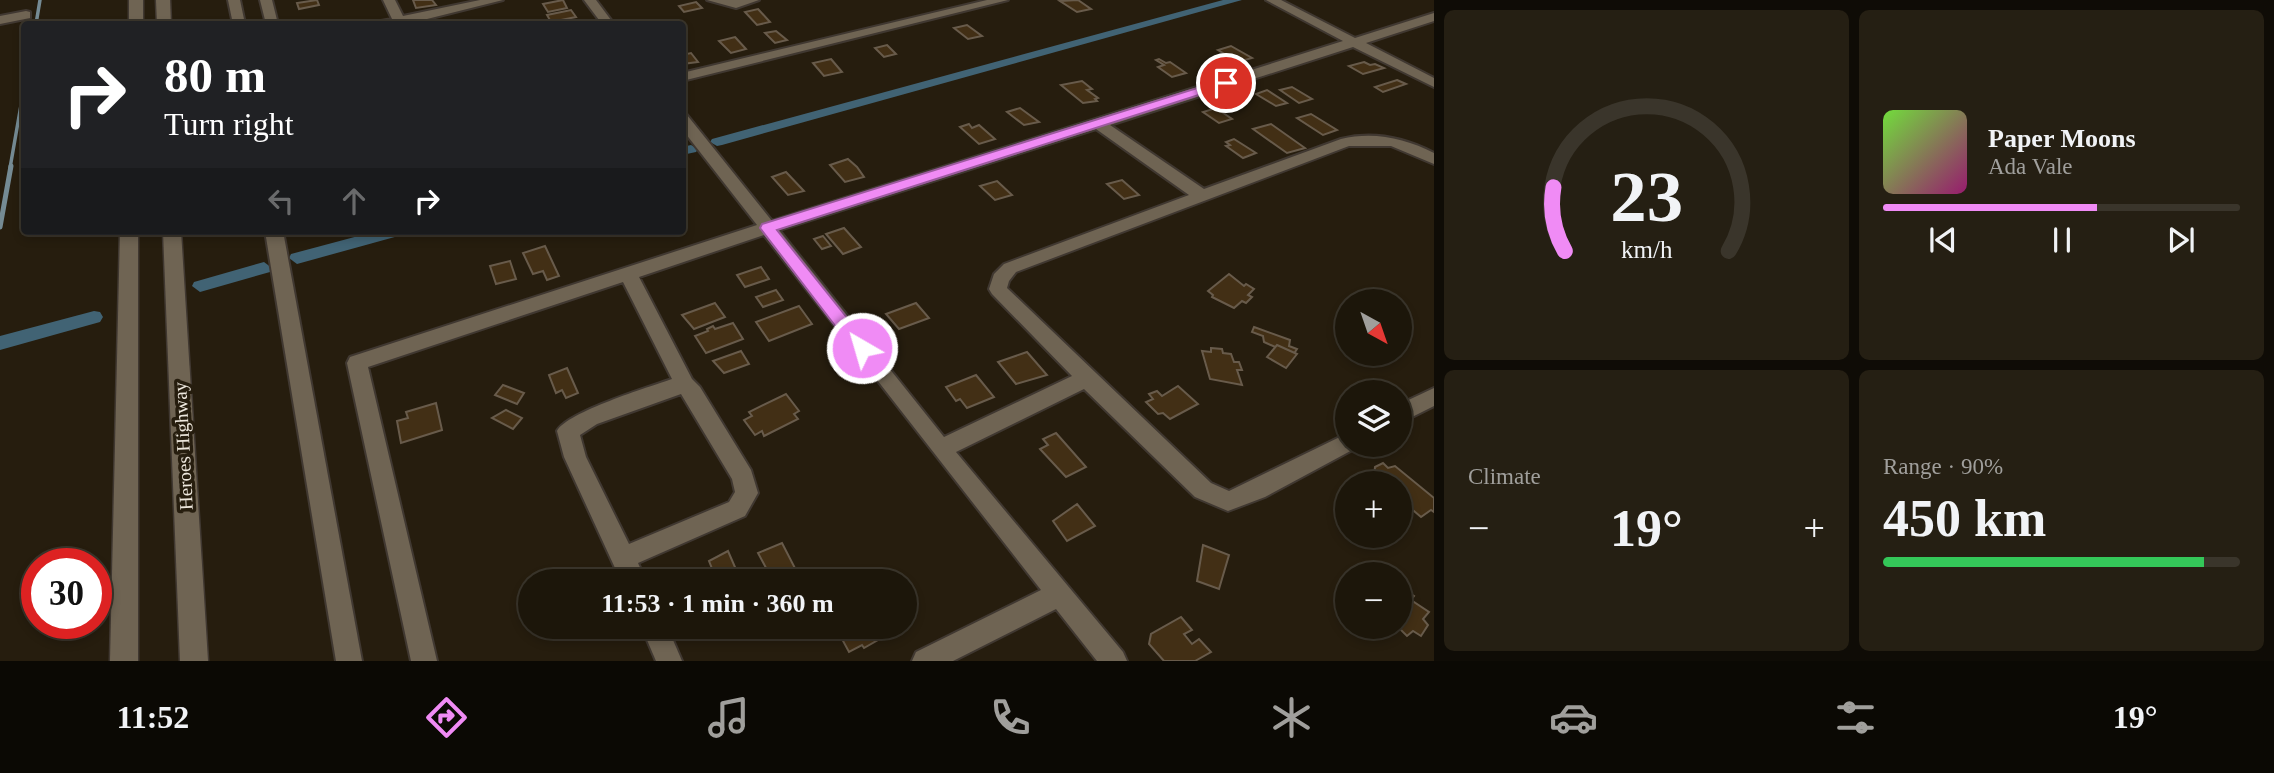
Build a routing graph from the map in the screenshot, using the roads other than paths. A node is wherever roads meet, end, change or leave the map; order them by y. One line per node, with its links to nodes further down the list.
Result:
1 (136, 0): 15 (main road)
2 (163, 0): 16 (main road)
3 (234, 0): 17 (street)
4 (267, 0): 18 (street)
5 (389, 0): 19 (street)
6 (497, 0): 20 (street)
7 (590, 0): 21 (street)
8 (713, 0): 9 (street)
9 (753, 0)
10 (1002, 0): 23 (street)
11 (1272, 0): 22 (street)
12 (26, 15): 14 (street)
13 (1432, 18): 22 (street)
14 (0, 20)
15 (136, 21)
16 (164, 21)
17 (238, 21)
18 (271, 21)
19 (399, 21)
20 (408, 21)
21 (606, 21)
22 (1353, 41): 24 (street); 26 (street)
23 (686, 76)
24 (1434, 83)
25 (686, 123): 29 (street)
26 (1099, 124): 28 (street); 29 (street)
27 (1434, 159): 28 (street)
28 (1202, 196): 34 (street)
29 (767, 228): 33 (street); 38 (street)
30 (129, 235): 44 (main road)
31 (172, 235): 45 (main road, Heroes Highway)
32 (275, 235): 46 (street)
33 (628, 274): 35 (street); 47 (street)
34 (1087, 378): 38 (street); 39 (street)
35 (685, 385): 40 (street); 40 (street)
36 (1434, 396): 37 (street)
37 (1412, 408)
38 (941, 449): 42 (street)
39 (1335, 449)
40 (623, 558): 41 (street)
41 (628, 569)
42 (1061, 593): 49 (street); 50 (street)
43 (660, 639): 48 (street)
44 (124, 661)
45 (194, 661)
46 (348, 661)
47 (425, 661)
48 (669, 661)
49 (925, 661)
50 (1115, 661)

